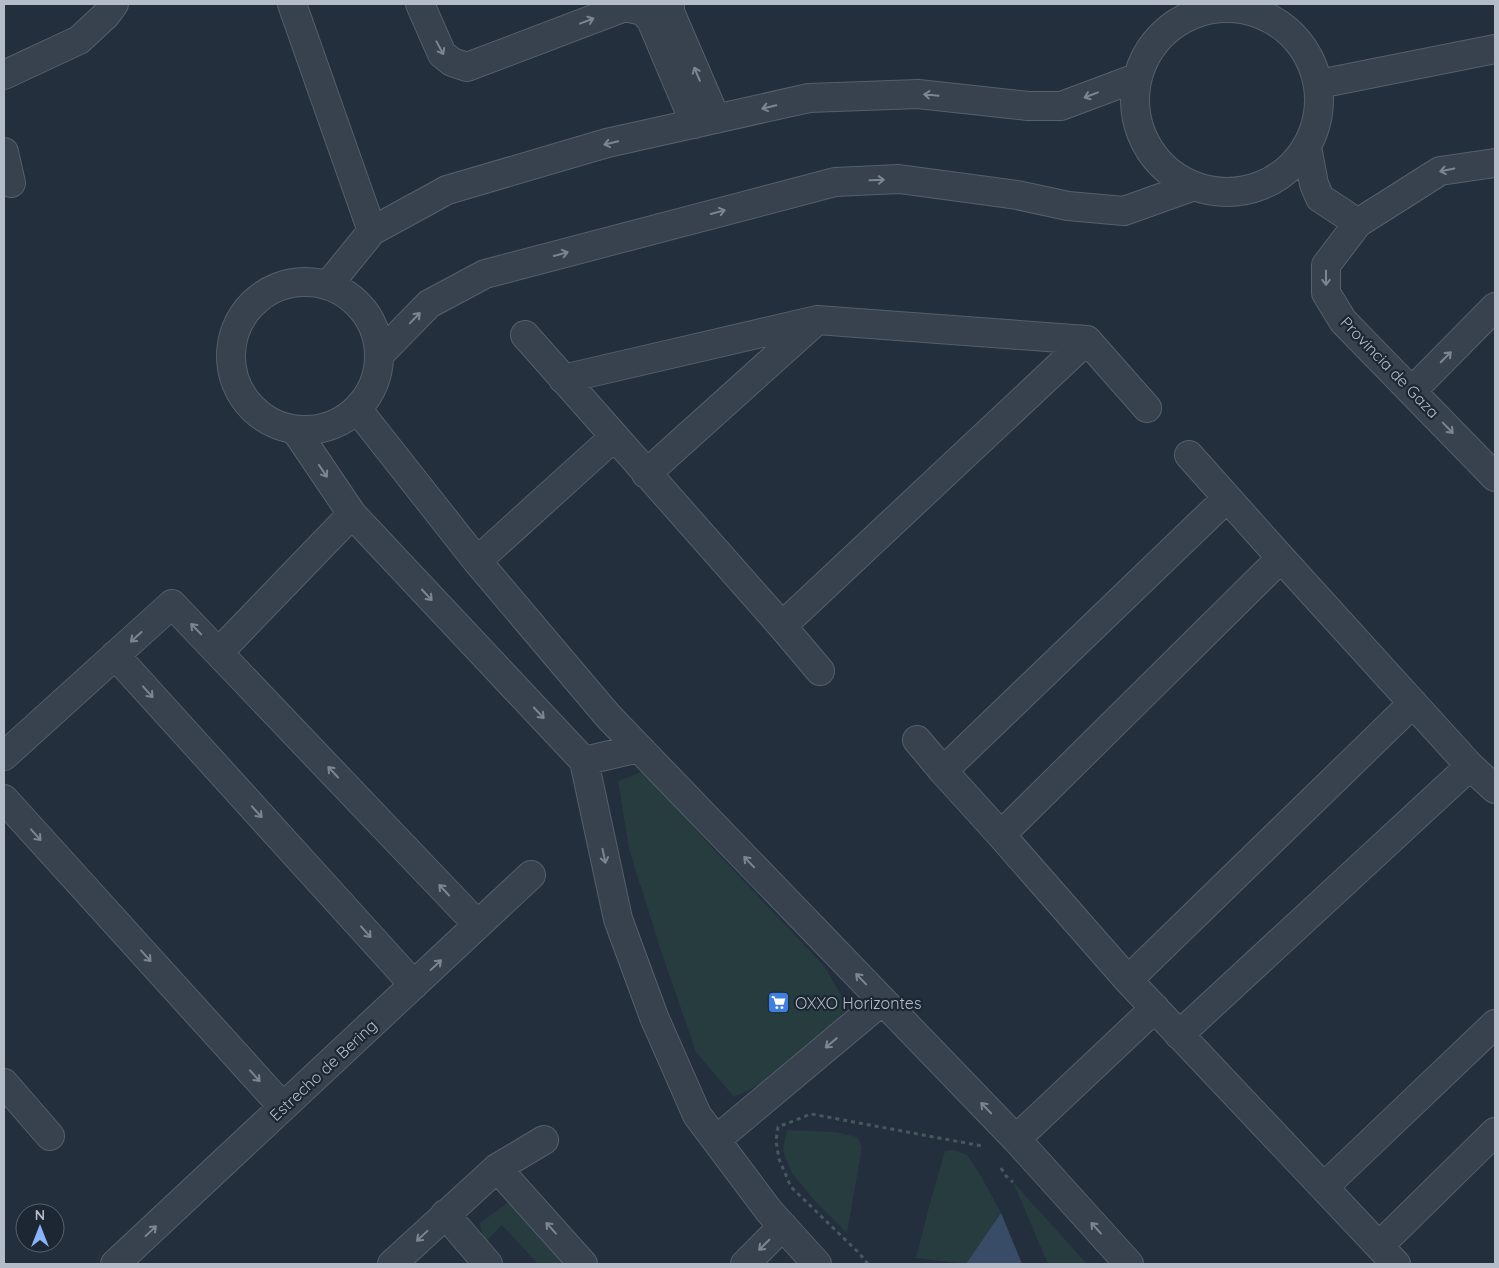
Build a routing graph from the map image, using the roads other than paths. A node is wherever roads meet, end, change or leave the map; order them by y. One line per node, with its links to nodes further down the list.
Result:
1 (114, 4): 9 (street)
2 (292, 4): 19 (street)
3 (420, 4): 5 (street, one-way to 5)
4 (1226, 5): 6 (street); 11 (street)
5 (611, 7): 7 (street)
6 (1192, 8): 10 (street)
7 (664, 12): 12 (street)
8 (1495, 49): 11 (street)
9 (4, 75)
10 (1136, 78): 12 (street, one-way to 12); 17 (street)
11 (1318, 84): 13 (street)
12 (706, 121): 19 (street, one-way to 19)
13 (1307, 147): 17 (street); 18 (street)
14 (4, 152): 16 (street)
15 (1495, 163): 18 (street, Provincia de Gaza, one-way to 18)
16 (11, 182)
17 (1194, 186): 25 (street, one-way to 17)
18 (1358, 223): 27 (street, Provincia de Gaza, one-way to 27)
19 (372, 231): 20 (street)
20 (329, 284): 25 (street); 30 (street)
21 (1495, 308): 27 (street, one-way to 21)
22 (817, 320): 24 (street); 26 (street); 33 (street)
23 (524, 335): 26 (street)
24 (1087, 340): 28 (street); 39 (street)
25 (381, 353): 29 (street)
26 (563, 379): 31 (street)
27 (1412, 392): 34 (street, Provincia de Gaza, one-way to 34)
28 (1147, 408)
29 (358, 410): 30 (street); 38 (street)
30 (296, 431): 36 (street, one-way to 36)
31 (614, 437): 33 (street); 38 (street)
32 (1190, 455): 35 (street)
33 (646, 474): 39 (street)
34 (1495, 476)
35 (1227, 498): 37 (street); 49 (street)
36 (352, 514): 40 (street); 47 (street, one-way to 47)
37 (1281, 558): 43 (street); 52 (street)
38 (477, 561): 45 (street)
39 (782, 626): 42 (street)
40 (219, 652): 41 (street, one-way to 41); 54 (street, one-way to 40)
41 (115, 656): 46 (street); 56 (street, one-way to 56)
42 (820, 671)
43 (1413, 703): 48 (street); 55 (street)
44 (917, 740): 49 (street)
45 (639, 748): 47 (street); 57 (street, one-way to 45)
46 (4, 756)
47 (584, 761): 67 (street, one-way to 67)
48 (1470, 766): 50 (street); 60 (street)
49 (943, 772): 52 (street)
50 (1495, 789)
51 (4, 799): 62 (street, one-way to 62)
52 (1001, 835): 55 (street)
53 (532, 875): 54 (street, Estrecho de Bering)
54 (478, 925): 56 (street, Estrecho de Bering, one-way to 54)
55 (1128, 980): 58 (street)
56 (414, 985): 62 (street, Estrecho de Bering)
57 (882, 1001): 65 (street, one-way to 57); 67 (street, one-way to 67)
58 (1155, 1008): 60 (street); 65 (street)
59 (1495, 1024): 69 (street)
60 (1179, 1036): 69 (street)
61 (9, 1101): 64 (street)
62 (283, 1107): 74 (street, Estrecho de Bering, one-way to 62)
63 (1495, 1132): 72 (street)
64 (50, 1136)
65 (1016, 1139): 79 (street, one-way to 65)
66 (544, 1140): 68 (street)
67 (716, 1140): 71 (street)
68 (497, 1168): 70 (street); 77 (street, one-way to 68)
69 (1324, 1187): 72 (street)
70 (445, 1214): 75 (street, one-way to 75); 76 (street)
71 (783, 1226): 73 (street); 78 (street, one-way to 78)
72 (1388, 1255)
73 (806, 1260)
74 (115, 1264)
75 (392, 1264)
76 (488, 1264)
77 (583, 1264)
78 (745, 1264)
79 (1129, 1264)

